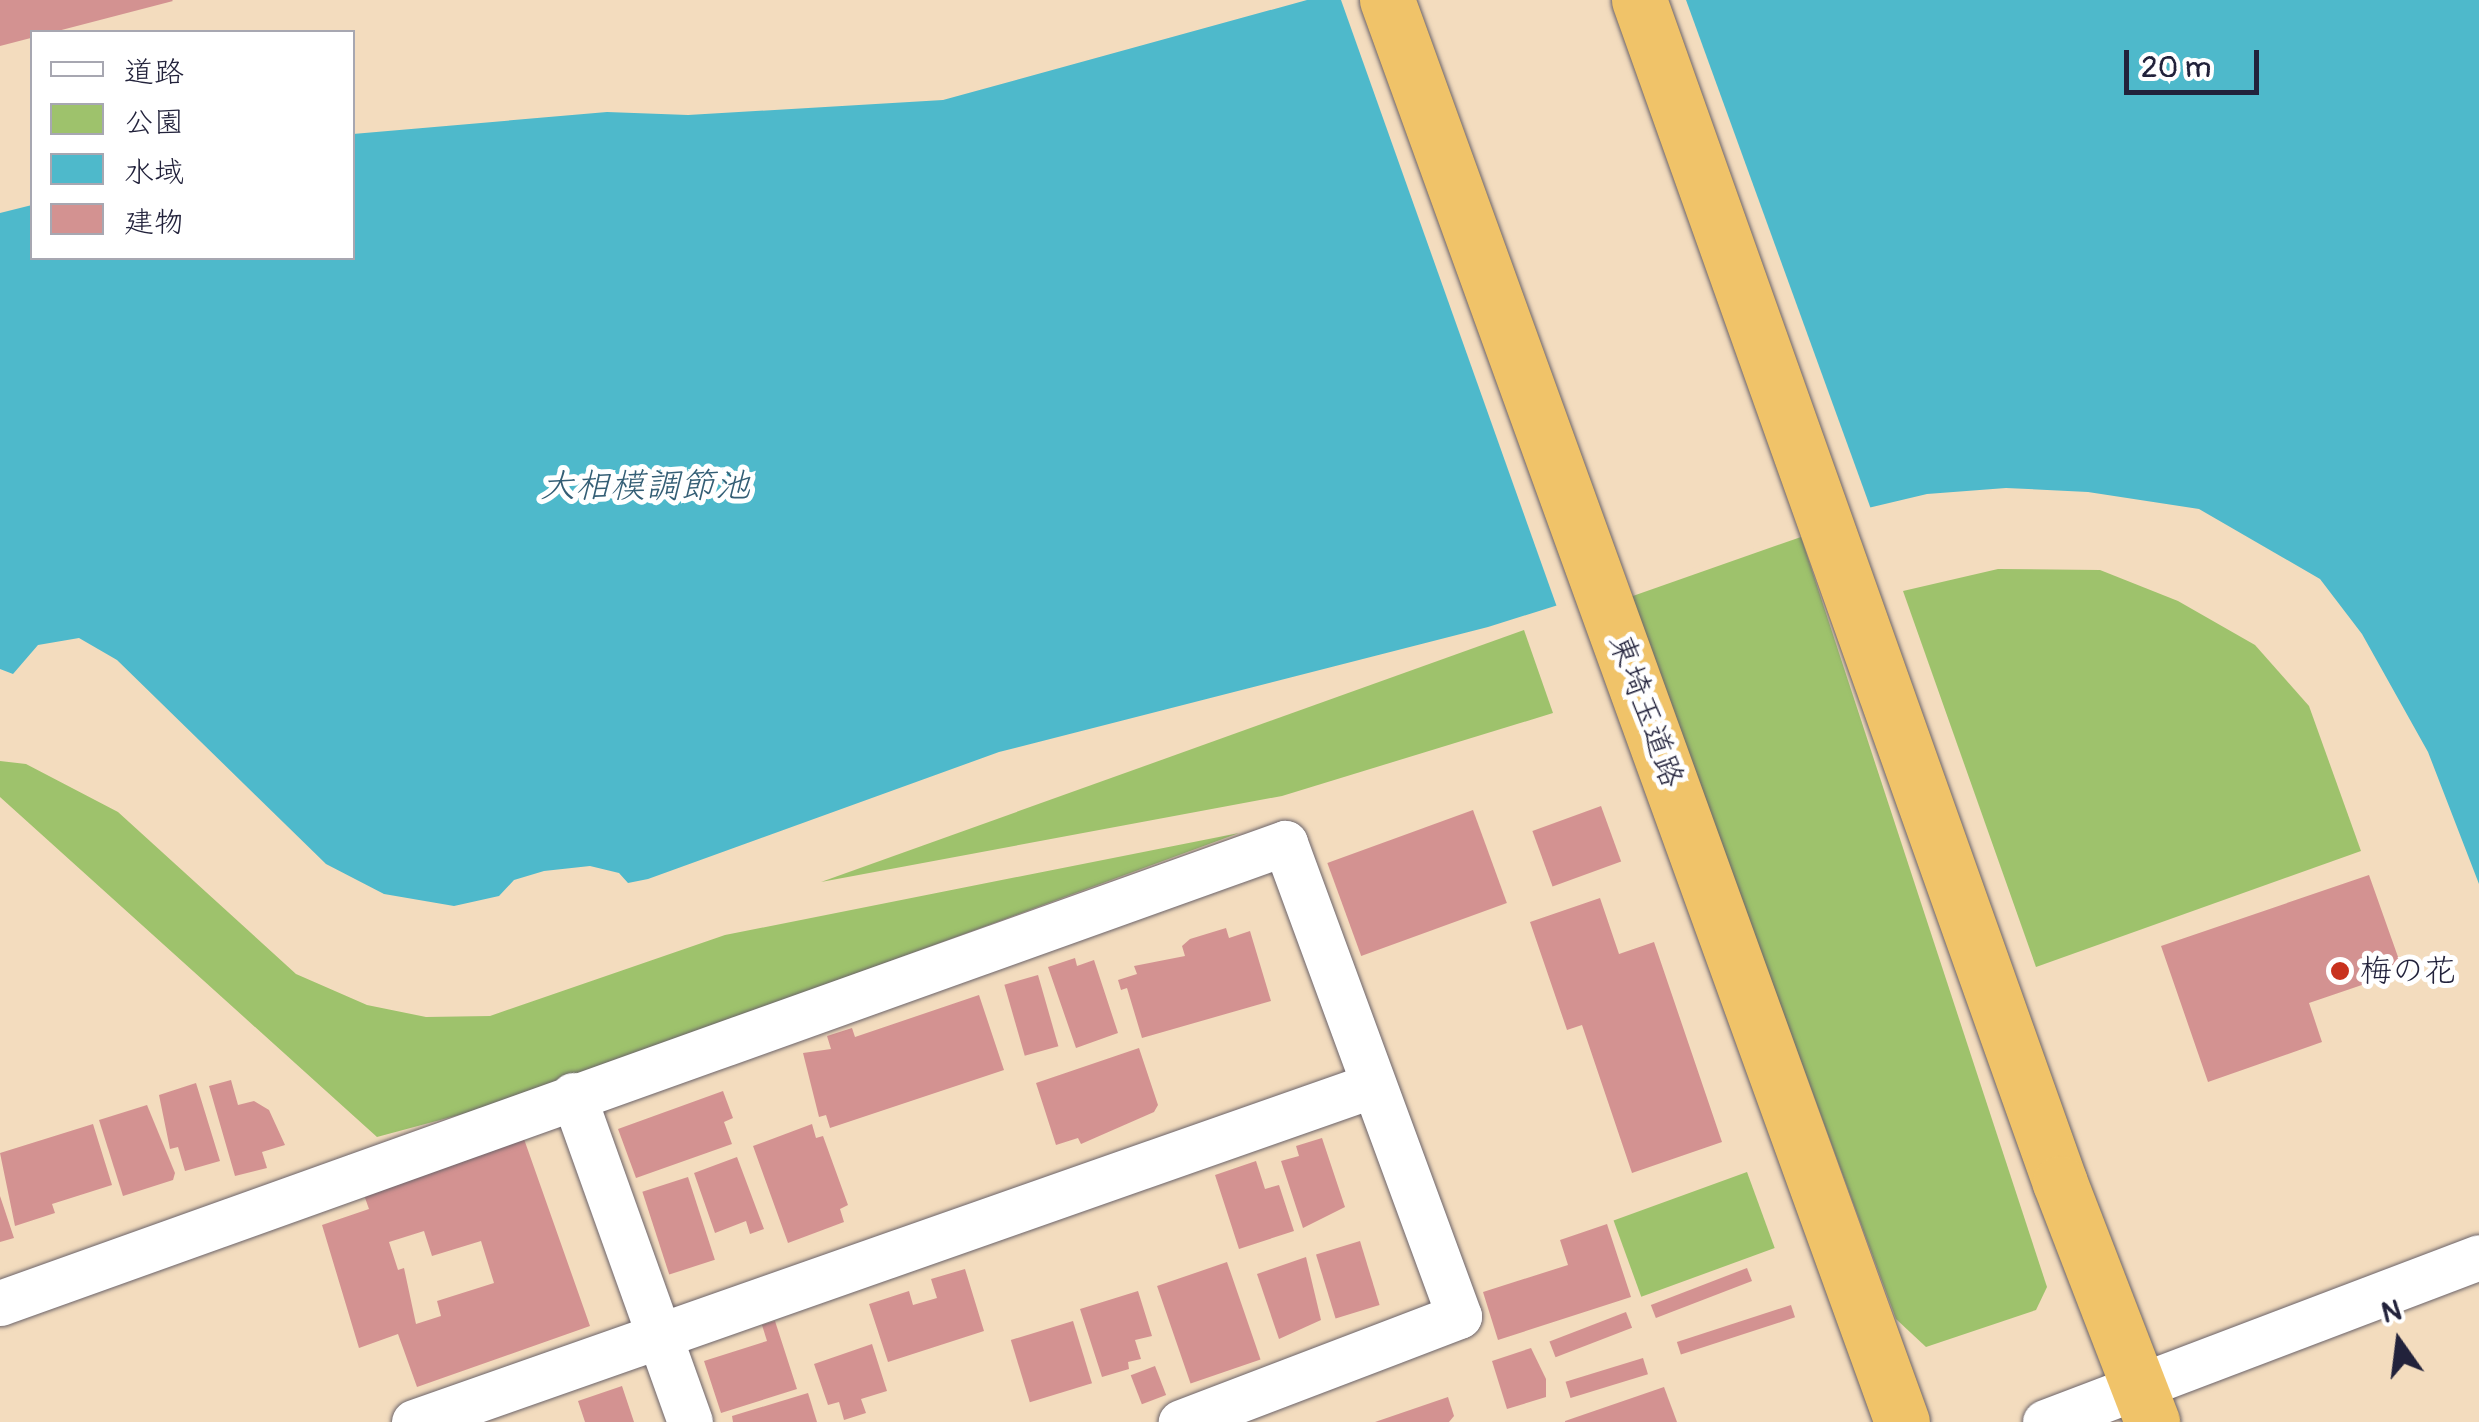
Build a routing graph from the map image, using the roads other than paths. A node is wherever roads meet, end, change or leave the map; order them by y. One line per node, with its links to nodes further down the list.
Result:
1 (1387, 0): 12 (highway, 東埼玉道路)
2 (1639, 0): 8 (highway)
3 (1373, 1085): 4 (street); 7 (street); 11 (street)
4 (573, 1095): 6 (street); 7 (street)
5 (2479, 1258): 8 (street)
6 (0, 1303)
7 (657, 1335): 9 (street); 10 (street)
8 (2145, 1404): 13 (street)
9 (414, 1422)
10 (690, 1422)
11 (1182, 1422)
12 (1902, 1422)
13 (2045, 1422)

